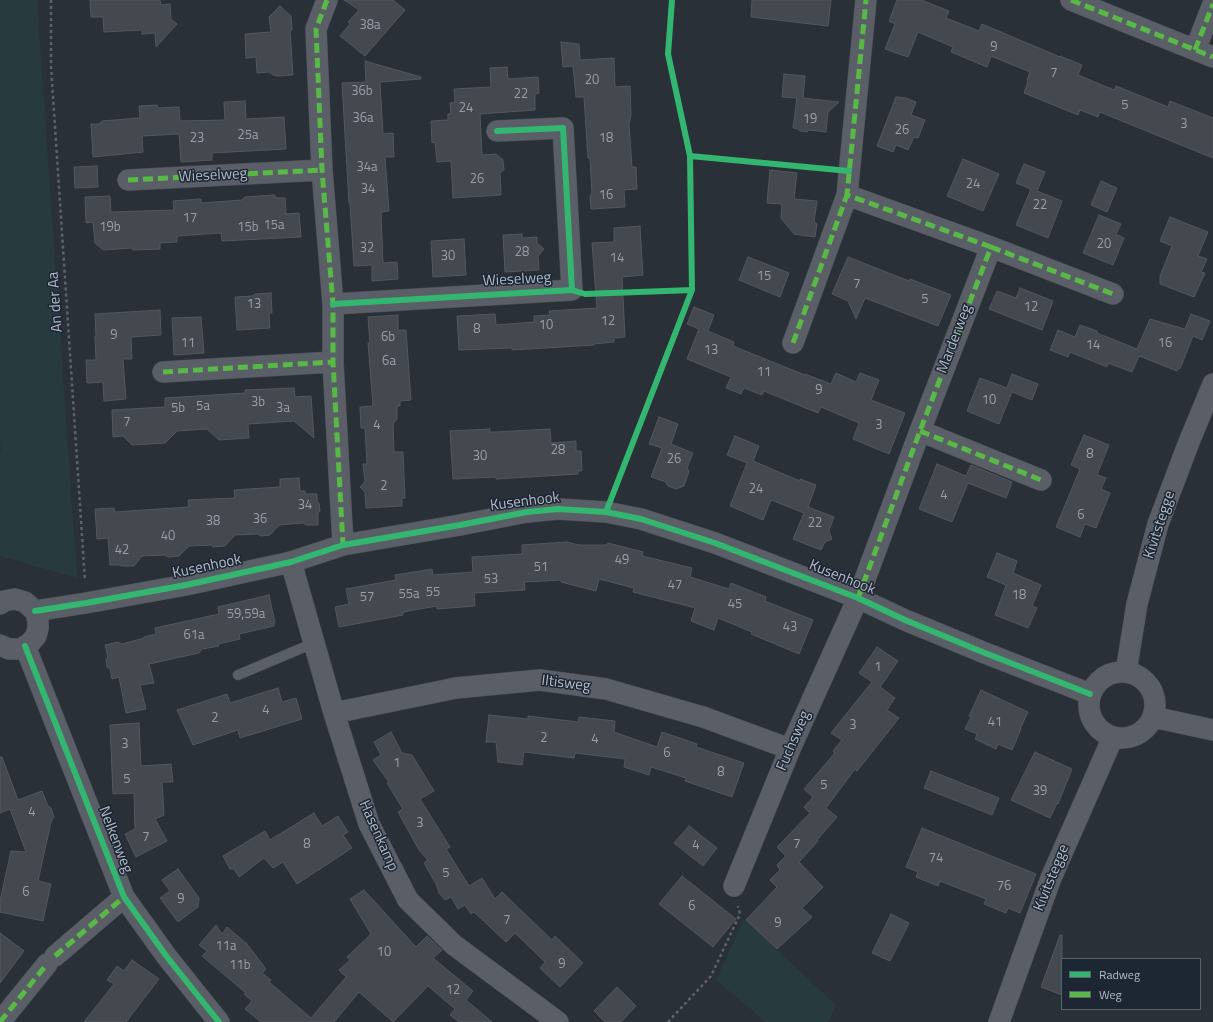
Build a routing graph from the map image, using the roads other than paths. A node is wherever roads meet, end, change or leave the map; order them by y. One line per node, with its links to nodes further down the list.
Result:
1 (327, 0): 7 (street)
2 (866, 0): 9 (street)
3 (1071, 0): 5 (street)
4 (1213, 4): 5 (street)
5 (1204, 53)
6 (498, 131): 12 (street, Wieselweg)
7 (322, 170): 8 (street, Wieselweg); 12 (street)
8 (128, 180)
9 (847, 195): 10 (street); 13 (street)
10 (991, 247): 11 (street); 17 (street, Marderweg)
11 (1113, 294)
12 (333, 304): 14 (street)
13 (793, 342)
14 (333, 362): 15 (street); 19 (street)
15 (163, 372)
16 (1213, 384): 27 (street, Kivitstegge)
17 (920, 431): 18 (street); 21 (street, Marderweg)
18 (1041, 480)
19 (343, 545): 20 (street, Kusenhook); 21 (street, Kusenhook)
20 (292, 562): 23 (street, Kusenhook); 24 (street, Hasenkamp)
21 (858, 598): 29 (street, Kusenhook); 34 (street, Fuchsweg)
22 (1, 601): 23 (street)
23 (35, 611): 26 (street)
24 (314, 643): 28 (lane); 30 (street, Hasenkamp)
25 (0, 645): 26 (street)
26 (25, 646): 36 (street, Nelkenweg)
27 (1126, 672): 29 (street); 31 (street)
28 (238, 675)
29 (1090, 694): 33 (street)
30 (334, 712): 34 (street, Iltisweg); 39 (street, Hasenkamp)
31 (1153, 717): 32 (street); 33 (street)
32 (1213, 730)
33 (1114, 738): 40 (street, Kivitstegge)
34 (790, 749): 35 (street, Fuchsweg)
35 (734, 886)
36 (124, 897): 37 (street, Nelkenweg); 38 (street, Nelkenweg)
37 (0, 1022)
38 (219, 1022)
39 (558, 1022)
40 (1000, 1022)

